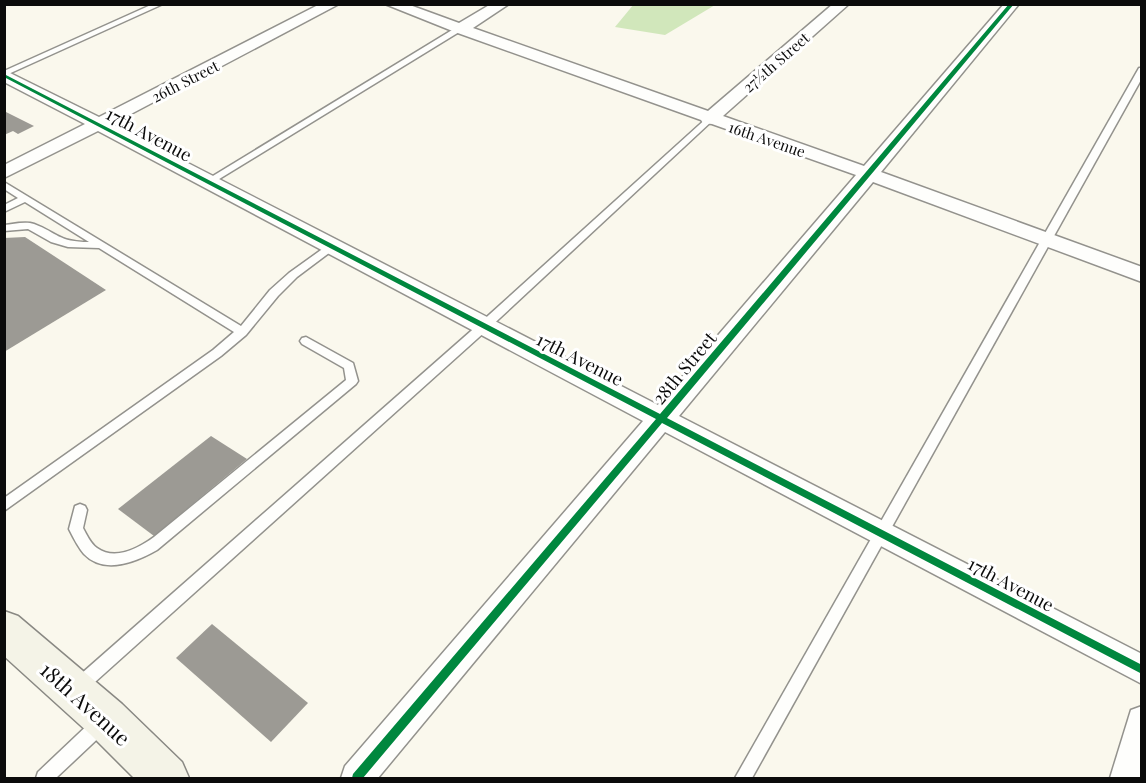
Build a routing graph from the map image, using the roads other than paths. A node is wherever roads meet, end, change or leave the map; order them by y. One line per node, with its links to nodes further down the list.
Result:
1 (160, 4): 9 (lane)
2 (332, 4): 11 (street, 26th Street)
3 (392, 4): 7 (street, 16th Avenue)
4 (502, 4): 7 (street)
5 (842, 4): 10 (street, 27½th Street)
6 (1012, 4): 13 (street, 28th Street)
7 (460, 29): 10 (street, 16th Avenue); 14 (lane)
8 (1142, 70): 19 (lane)
9 (4, 75): 11 (street, 17th Avenue)
10 (709, 119): 13 (street, 16th Avenue); 23 (lane)
11 (100, 125): 12 (street, 26th Street); 14 (street, 17th Avenue)
12 (4, 173)
13 (867, 173): 19 (street, 16th Avenue); 26 (street, 28th Street)
14 (208, 182): 21 (street, 17th Avenue)
15 (4, 185): 16 (lane)
16 (26, 198): 17 (lane); 20 (lane)
17 (4, 209)
18 (4, 228): 20 (lane)
19 (1047, 241): 22 (street, 16th Avenue); 29 (lane)
20 (102, 245): 24 (lane)
21 (332, 247): 23 (street, 17th Avenue); 24 (lane)
22 (1142, 275)
23 (483, 327): 26 (street, 17th Avenue); 32 (lane)
24 (242, 332): 27 (lane)
25 (306, 341): 28 (lane)
26 (661, 418): 29 (street, 17th Avenue); 37 (street, 28th Street)
27 (4, 506)
28 (80, 510)
29 (881, 534): 31 (street, 17th Avenue); 38 (lane)
30 (4, 629): 32 (street, 18th Avenue)
31 (1142, 670)
32 (74, 691): 33 (street, 18th Avenue)
33 (106, 719): 35 (lane); 36 (street, 18th Avenue)
34 (1142, 721): 39 (street)
35 (44, 778)
36 (166, 778)
37 (357, 778)
38 (743, 778)
39 (1126, 778)

